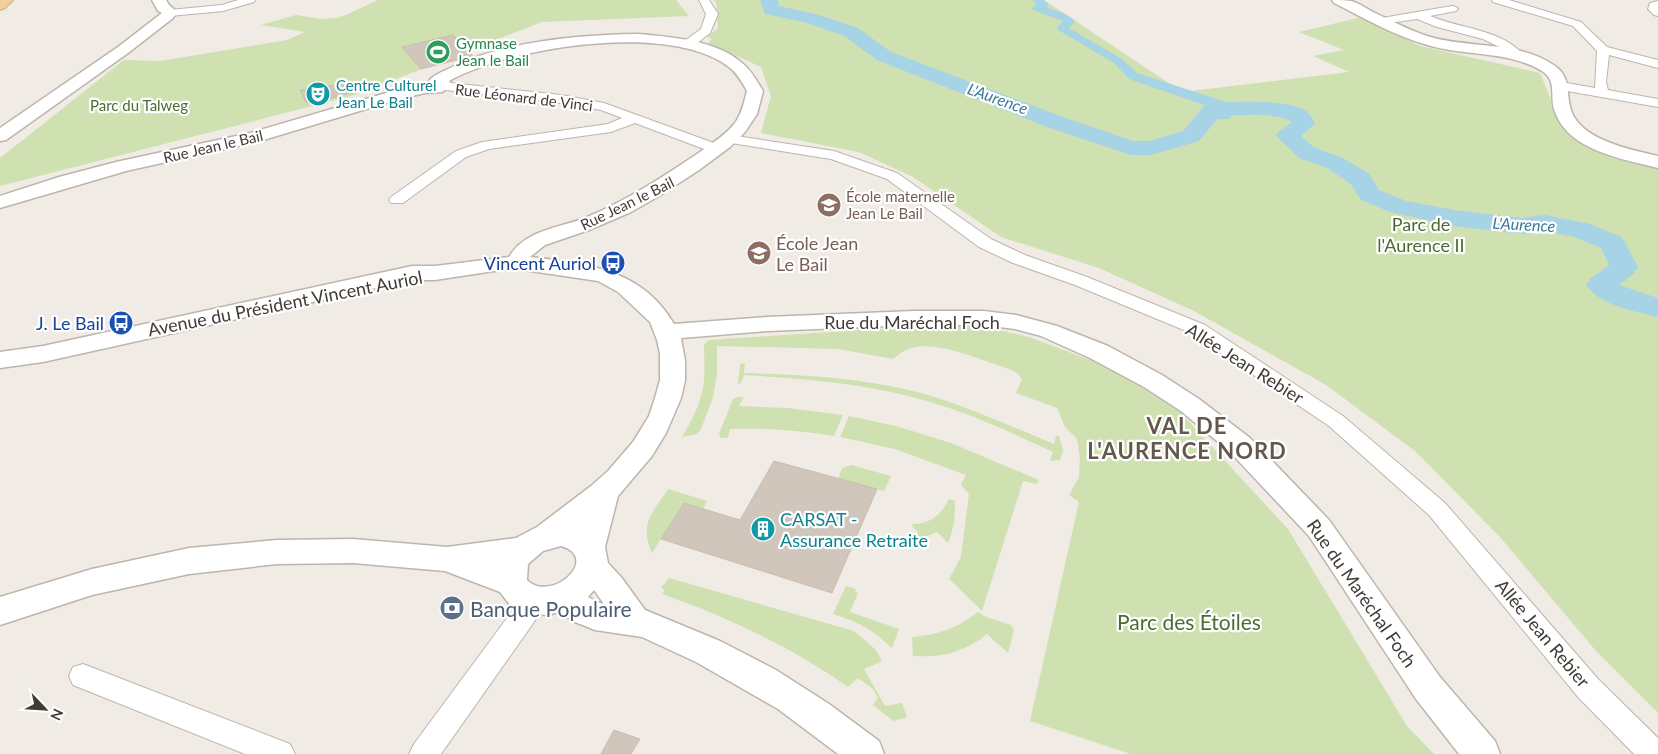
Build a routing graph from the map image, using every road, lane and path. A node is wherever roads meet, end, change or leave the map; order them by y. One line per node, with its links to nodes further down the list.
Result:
1 (6, 0): 7 (main road)
2 (250, 0): 10 (street)
3 (704, 0): 13 (street)
4 (1339, 0): 12 (street)
5 (1497, 0): 14 (street)
6 (1658, 4): 9 (street)
7 (0, 5)
8 (1452, 9): 11 (street)
9 (1658, 12)
10 (155, 13): 22 (street)
11 (1418, 15): 12 (street); 15 (street)
12 (1382, 21): 15 (street)
13 (688, 44): 18 (street, Rue Jean le Bail); 23 (street, Rue Jean le Bail)
14 (1603, 50): 16 (street); 19 (street)
15 (1519, 57): 17 (street)
16 (1658, 64)
17 (1558, 80): 19 (street); 24 (street)
18 (435, 85): 21 (street, Rue Léonard de Vinci); 26 (street, Rue Jean le Bail)
19 (1601, 87): 20 (street)
20 (1658, 103)
21 (635, 118): 23 (street, Rue Léonard de Vinci); 25 (street)
22 (0, 136)
23 (724, 144): 27 (street, Rue Jean le Bail); 44 (street, Allée Jean Rebier)
24 (1658, 162)
25 (397, 200)
26 (0, 202)
27 (559, 242): 28 (street); 28 (street, Rue Jean le Bail); 29 (street)
28 (523, 259): 29 (street, Avenue du Président Vincent Auriol); 31 (street, Avenue du Président Vincent Auriol)
29 (597, 274): 30 (street, Avenue du Président Vincent Auriol)
30 (666, 332): 32 (street, Avenue du Président Vincent Auriol); 43 (street, Rue du Maréchal Foch)
31 (0, 360)
32 (605, 491): 33 (street, Avenue du Président Vincent Auriol); 34 (street, Avenue du Président Vincent Auriol)
33 (535, 542): 34 (street); 35 (street); 36 (street)
34 (591, 557): 36 (street); 38 (street)
35 (447, 559): 36 (street); 37 (street)
36 (535, 594): 38 (street); 41 (street)
37 (0, 611)
38 (633, 619): 42 (street)
39 (83, 676): 40 (street)
40 (280, 754)
41 (424, 754)
42 (866, 754)
43 (1482, 754)
44 (1654, 754)

